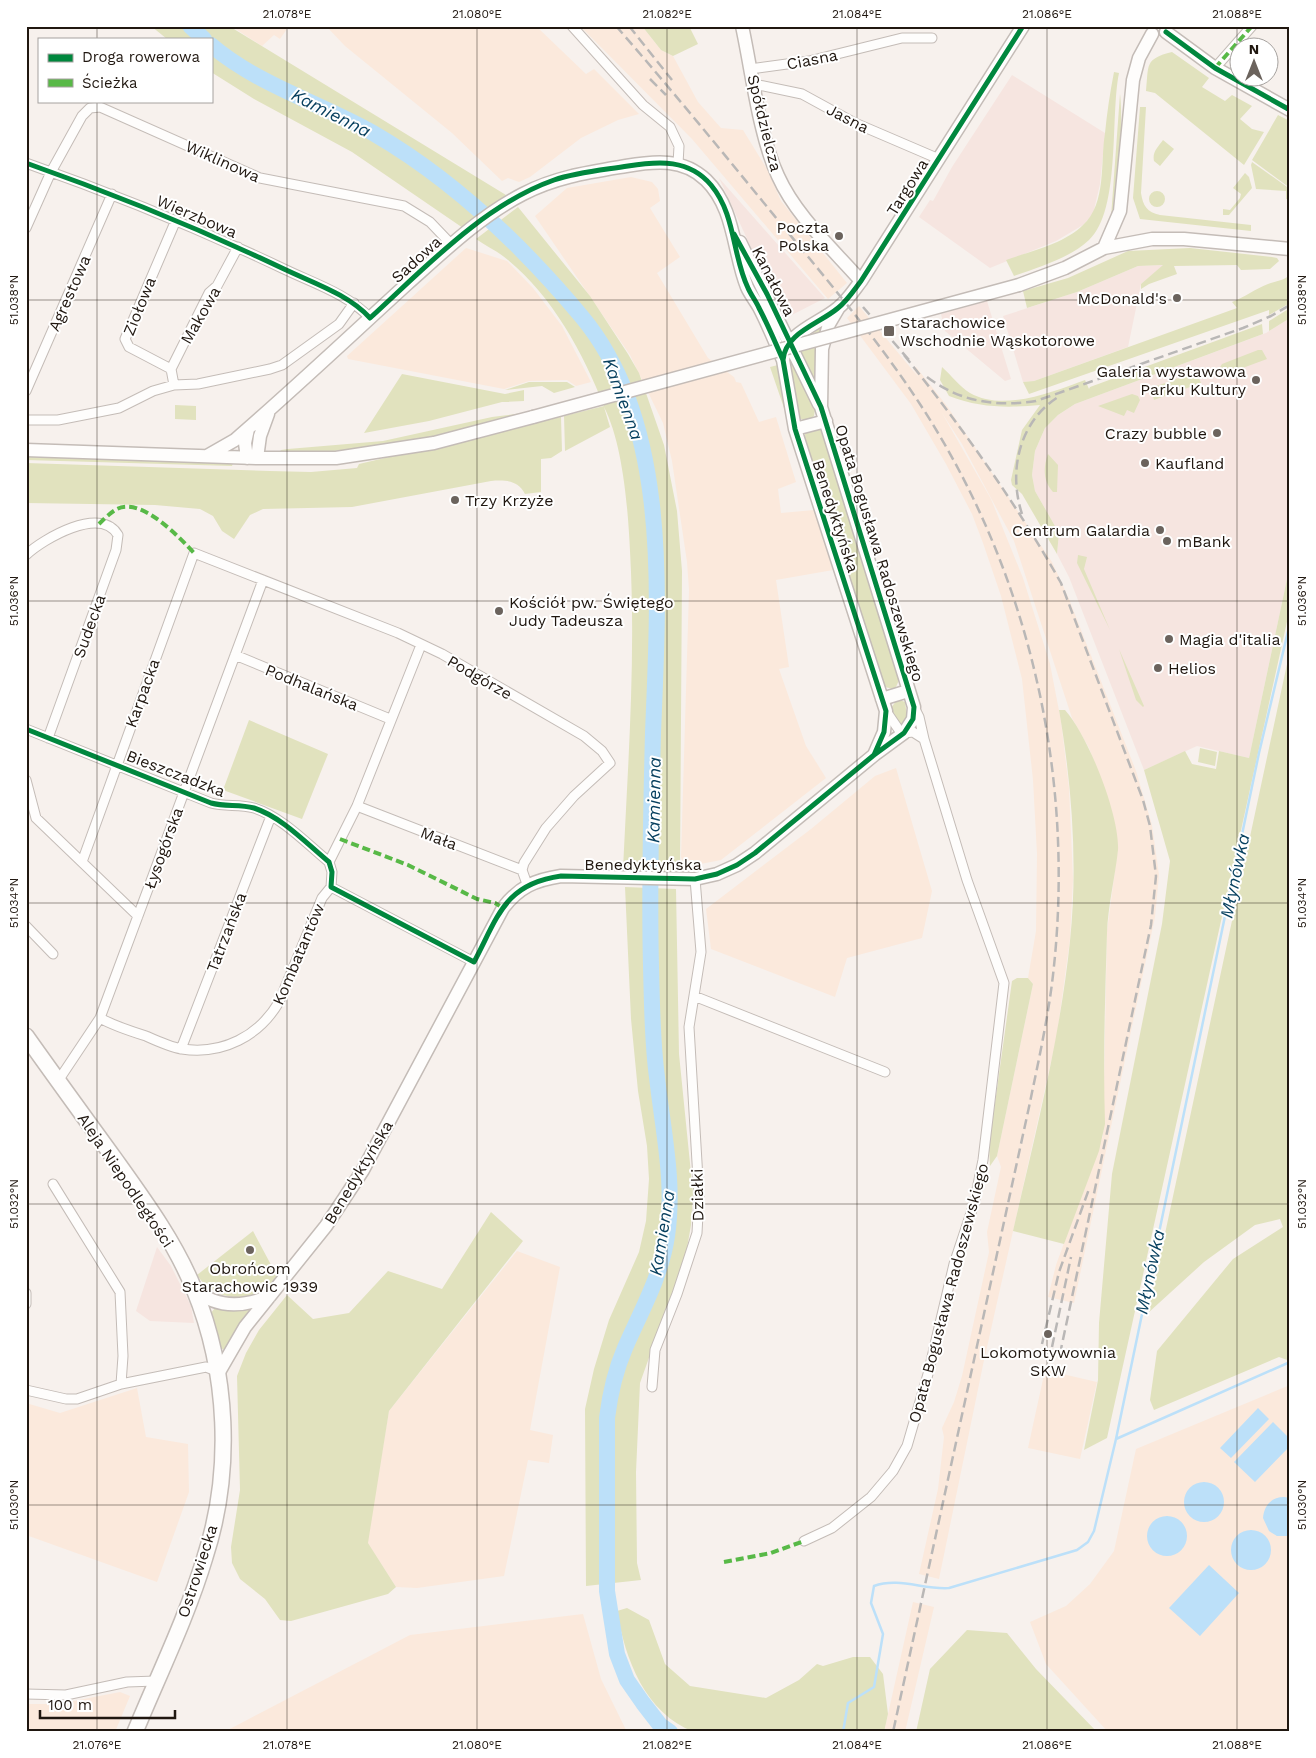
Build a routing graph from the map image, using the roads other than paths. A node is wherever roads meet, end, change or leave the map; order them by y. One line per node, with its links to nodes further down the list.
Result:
1 (572, 26): 14 (street)
2 (742, 26): 9 (street, Spółdzielcza)
3 (1023, 26): 12 (street, Targowa)
4 (1252, 26): 8 (street)
5 (1167, 29): 6 (street); 8 (street)
6 (1150, 30): 23 (street)
7 (932, 38): 9 (street, Ciasna)
8 (1214, 68): 11 (street)
9 (750, 69): 10 (street, Spółdzielcza)
10 (754, 84): 12 (street, Jasna); 25 (street, Spółdzielcza)
11 (1290, 110)
12 (939, 159): 25 (street, Targowa)
13 (26, 163): 15 (street, Wierzbowa)
14 (678, 164): 16 (street, Sadowa); 21 (street, Sadowa)
15 (51, 172): 17 (street, Wierzbowa); 19 (street, Wiklinowa); 21 (street, Wiklinowa)
16 (697, 173): 20 (street, Kanałowa)
17 (112, 194): 18 (street, Wierzbowa); 33 (street, Agrestowa)
18 (176, 220): 22 (street, Wierzbowa); 31 (street, Ziołowa)
19 (26, 228)
20 (734, 234): 29 (street, Kanałowa); 30 (street, Kanałowa)
21 (451, 244): 28 (street, Sadowa)
22 (238, 247): 26 (street, Wierzbowa); 31 (street, Makowa)
23 (1104, 248): 24 (street); 42 (street, bridge)
24 (1290, 249)
25 (861, 281): 27 (street, Targowa)
26 (354, 303): 28 (street); 32 (street)
27 (839, 307): 29 (street, Targowa); 34 (street, Opata Bogusława Radoszewskiego)
28 (370, 318): 35 (street, Sadowa)
29 (789, 341): 30 (street, Benedyktyńska); 34 (street, Kanałowa)
30 (783, 360): 39 (street, Benedyktyńska)
31 (171, 369): 32 (street)
32 (174, 385): 36 (street)
33 (26, 391)
34 (821, 406): 37 (street, Opata Bogusława Radoszewskiego)
35 (272, 407): 38 (street, Sadowa); 42 (street, Sadowa)
36 (26, 420)
37 (826, 421): 39 (street); 48 (street, Opata Bogusława Radoszewskiego)
38 (248, 428): 41 (street, Sadowa); 42 (street)
39 (795, 429): 49 (street, Benedyktyńska)
40 (26, 450): 41 (street)
41 (207, 456): 42 (street)
42 (252, 458)
43 (194, 553): 45 (street, Podgórze); 57 (street, Karpacka)
44 (26, 555): 54 (street, Sudecka)
45 (263, 580): 46 (street, Podgórze); 47 (street, Łysogórska)
46 (421, 645): 51 (street); 64 (street, Podgórze)
47 (235, 655): 51 (street, Podhalańska); 59 (street, Łysogórska)
48 (908, 691): 49 (street); 50 (street, Opata Bogusława Radoszewskiego)
49 (884, 705): 53 (street); 56 (street, Benedyktyńska)
50 (914, 707): 53 (street); 55 (street, Opata Bogusława Radoszewskiego)
51 (390, 719): 60 (street)
52 (26, 729): 54 (street, Bieszczadzka)
53 (904, 733): 55 (street); 56 (street, Benedyktyńska)
54 (48, 738): 57 (street, Bieszczadzka)
55 (924, 739): 87 (street, Opata Bogusława Radoszewskiego)
56 (874, 755): 65 (street, Benedyktyńska)
57 (116, 764): 59 (street, Bieszczadzka); 62 (street, Karpacka)
58 (26, 780): 62 (street)
59 (183, 792): 61 (street, Bieszczadzka); 68 (street, Łysogórska)
60 (356, 806): 63 (street); 64 (street, Mała)
61 (270, 816): 63 (street, Bieszczadzka); 75 (street, Tatrzańska)
62 (82, 862): 68 (street)
63 (329, 862): 67 (street)
64 (522, 870): 66 (street)
65 (695, 879): 66 (street, Benedyktyńska); 72 (street, Działki)
66 (527, 884): 71 (street, Benedyktyńska)
67 (331, 887): 71 (street); 75 (street, Kombatantów)
68 (138, 916): 73 (street, Łysogórska)
69 (26, 926): 70 (street)
70 (53, 954)
71 (474, 962): 81 (street, Benedyktyńska)
72 (694, 996): 76 (street); 85 (street, Działki)
73 (100, 1018): 75 (street, Kombatantów); 77 (street, Łysogórska)
74 (26, 1036): 77 (main road, Aleja Niepodległości)
75 (181, 1049)
76 (882, 1071)
77 (58, 1081): 79 (main road, Aleja Niepodległości)
78 (54, 1184): 84 (street)
79 (194, 1289): 81 (street); 83 (main road, Aleja Niepodległości)
80 (26, 1293): 82 (street)
81 (270, 1296): 83 (street, Benedyktyńska)
82 (26, 1304)
83 (219, 1372): 84 (street); 88 (main road, Ostrowiecka)
84 (121, 1384): 86 (street)
85 (652, 1387)
86 (26, 1390)
87 (804, 1541)
88 (156, 1681): 89 (street); 90 (main road, Ostrowiecka)
89 (26, 1694)
90 (135, 1732)

